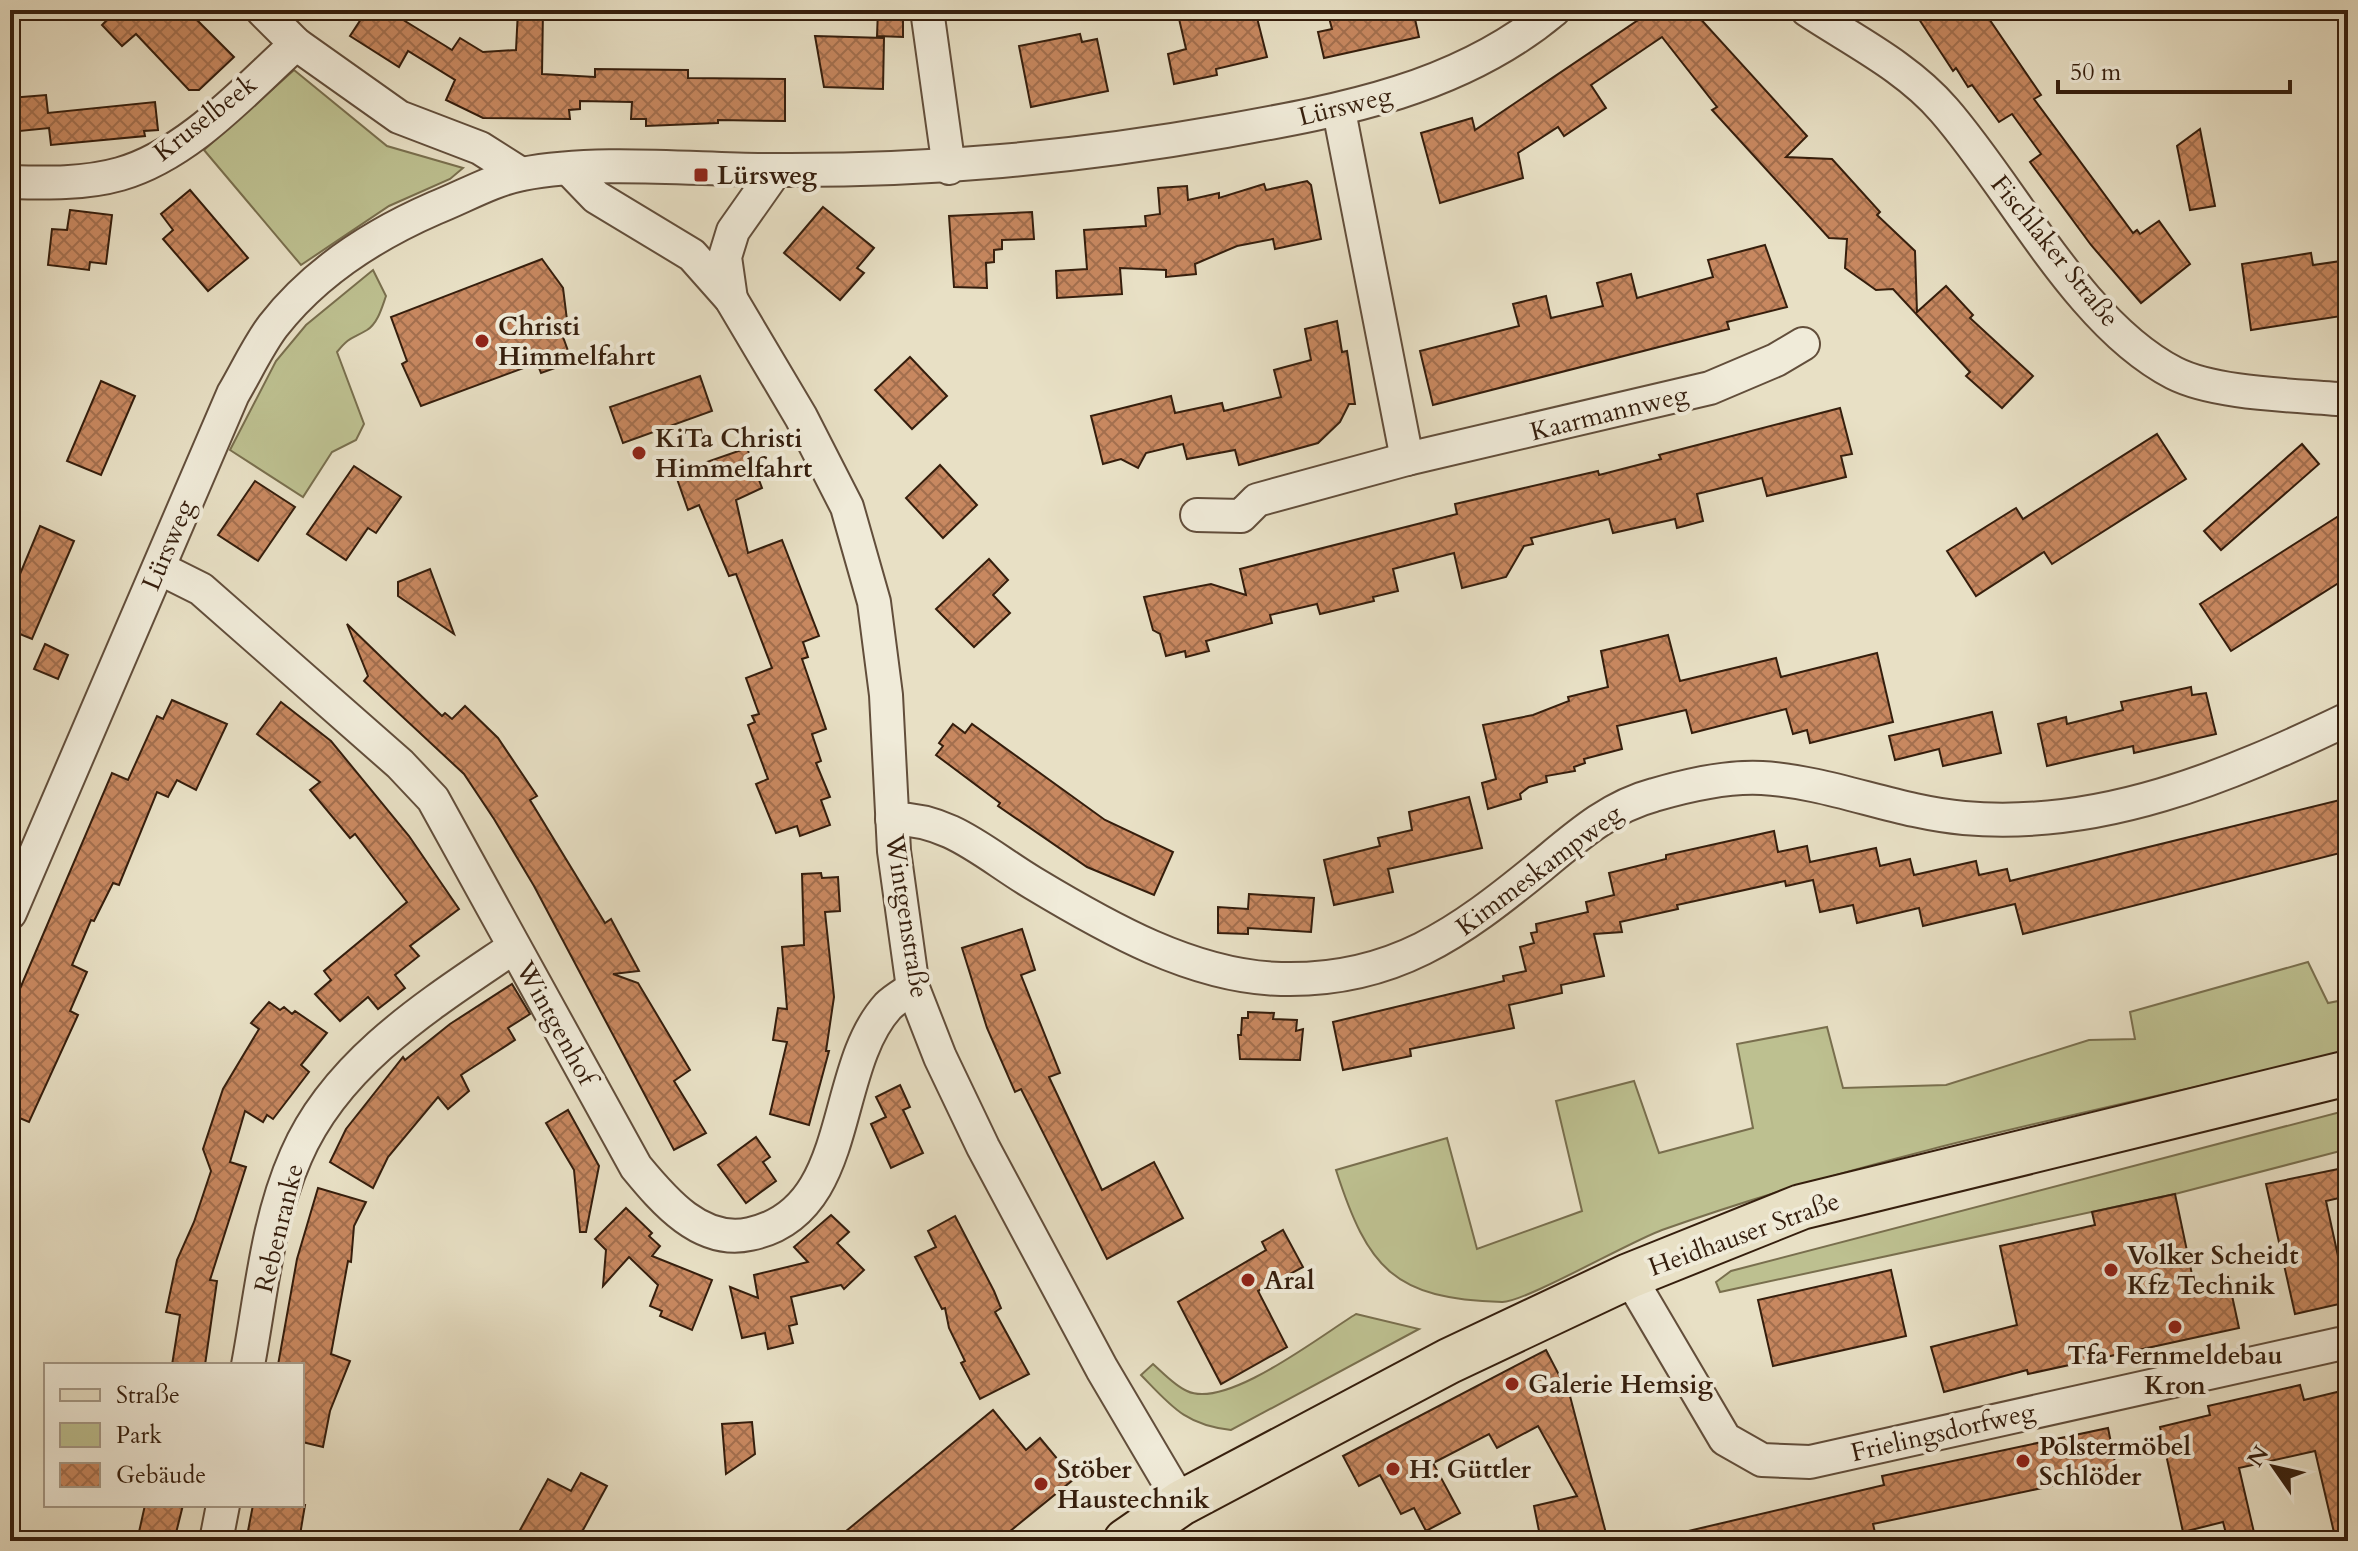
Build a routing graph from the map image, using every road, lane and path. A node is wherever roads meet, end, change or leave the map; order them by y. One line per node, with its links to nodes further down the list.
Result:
1 (262, 10): 5 (street)
2 (927, 10): 7 (street)
3 (1554, 10): 6 (street, Lürsweg)
4 (1807, 10): 14 (street, Fischlaker Straße)
5 (296, 44): 10 (street); 11 (street, Kruselbeek)
6 (1339, 111): 7 (street, Lürsweg); 15 (street)
7 (949, 168): 9 (street, Lürsweg)
8 (570, 170): 9 (street, Lürsweg); 10 (street, Lürsweg); 12 (street, Wintgenstraße)
9 (776, 170): 12 (street, Wintgenstraße)
10 (521, 174): 17 (street, Lürsweg)
11 (10, 182)
12 (731, 299): 19 (street, Wintgenstraße)
13 (1803, 344): 15 (street, Kaarmannweg)
14 (2348, 400)
15 (1407, 459): 16 (street, Kaarmannweg)
16 (1197, 515)
17 (159, 568): 20 (street, Lürsweg); 21 (street, Wintgenhof)
18 (2348, 719): 19 (street, Kimmeskampweg)
19 (892, 819): 22 (street, Wintgenstraße)
20 (10, 913)
21 (514, 947): 22 (street, Wintgenhof); 26 (street, Rebenranke)
22 (913, 988): 27 (street, Wintgenstraße)
23 (2348, 1073): 24 (main road, Heidhauser Straße)
24 (1629, 1276): 25 (street, Frielingsdorfweg); 27 (main road, Heidhauser Straße)
25 (2348, 1347)
26 (248, 1363)
27 (1181, 1503): 30 (main road, Heidhauser Straße)
28 (223, 1507): 29 (street)
29 (216, 1541)
30 (1126, 1541)

